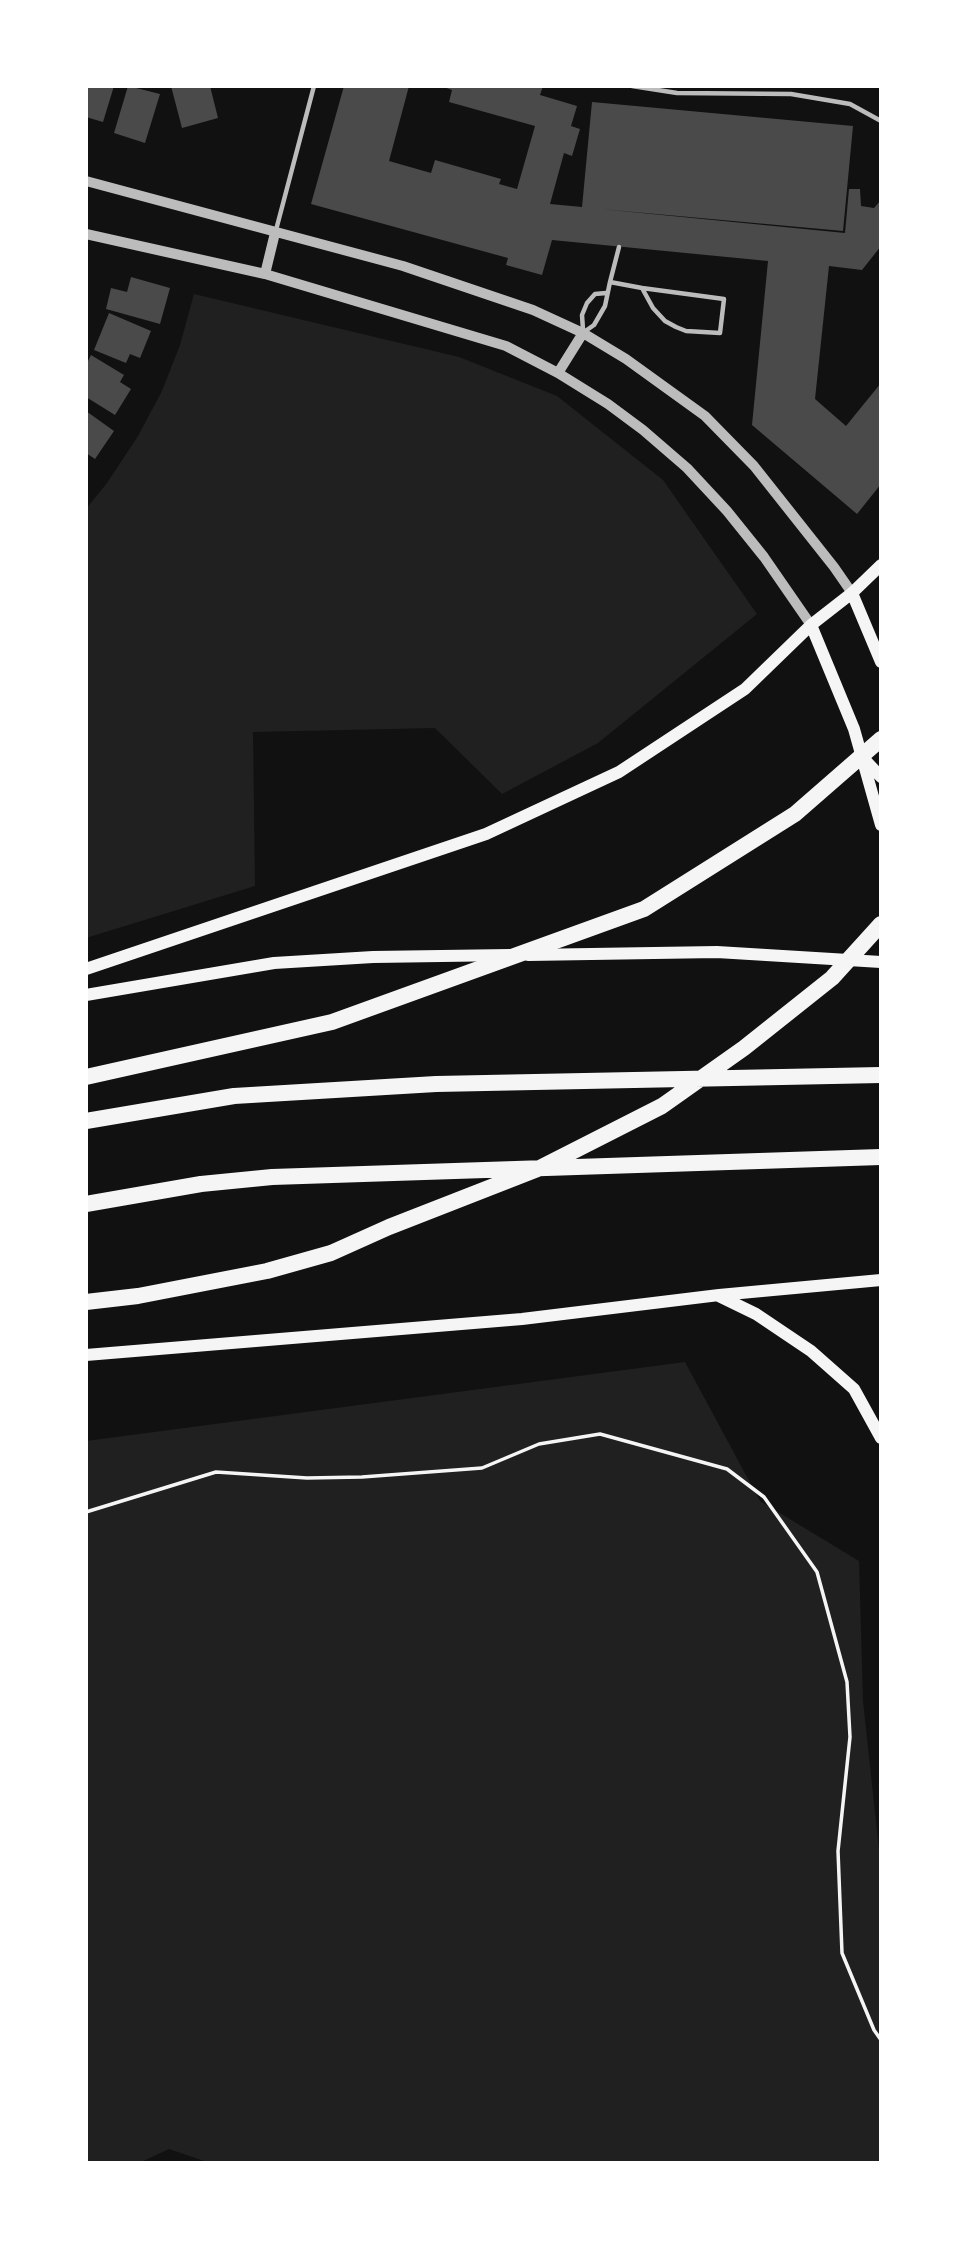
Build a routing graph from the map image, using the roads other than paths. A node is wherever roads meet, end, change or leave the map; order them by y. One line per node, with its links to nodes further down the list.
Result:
1 (314, 86): 5 (lane)
2 (632, 86): 3 (lane)
3 (881, 121)
4 (86, 181): 5 (street)
5 (275, 233): 8 (street); 12 (street)
6 (86, 234): 8 (street)
7 (619, 247): 9 (lane)
8 (265, 274): 13 (street)
9 (610, 282): 10 (lane); 11 (lane)
10 (642, 288): 10 (lane)
11 (606, 293): 12 (lane); 12 (lane)
12 (583, 333): 13 (street); 15 (street)
13 (558, 373): 16 (street)
14 (881, 565): 15 (main road)
15 (852, 593): 16 (main road); 17 (main road)
16 (811, 625): 19 (main road); 24 (main road)
17 (881, 662)
18 (881, 739): 27 (highway)
19 (864, 758): 20 (main road); 21 (main road)
20 (881, 778)
21 (881, 825)
22 (881, 923): 33 (highway)
23 (881, 962): 25 (main road)
24 (86, 969)
25 (86, 995)
26 (881, 1075): 28 (highway)
27 (86, 1077)
28 (86, 1121)
29 (881, 1157): 30 (highway)
30 (86, 1204)
31 (881, 1280): 32 (main road)
32 (719, 1295): 34 (main road); 35 (main road)
33 (86, 1302)
34 (86, 1355)
35 (881, 1438)

